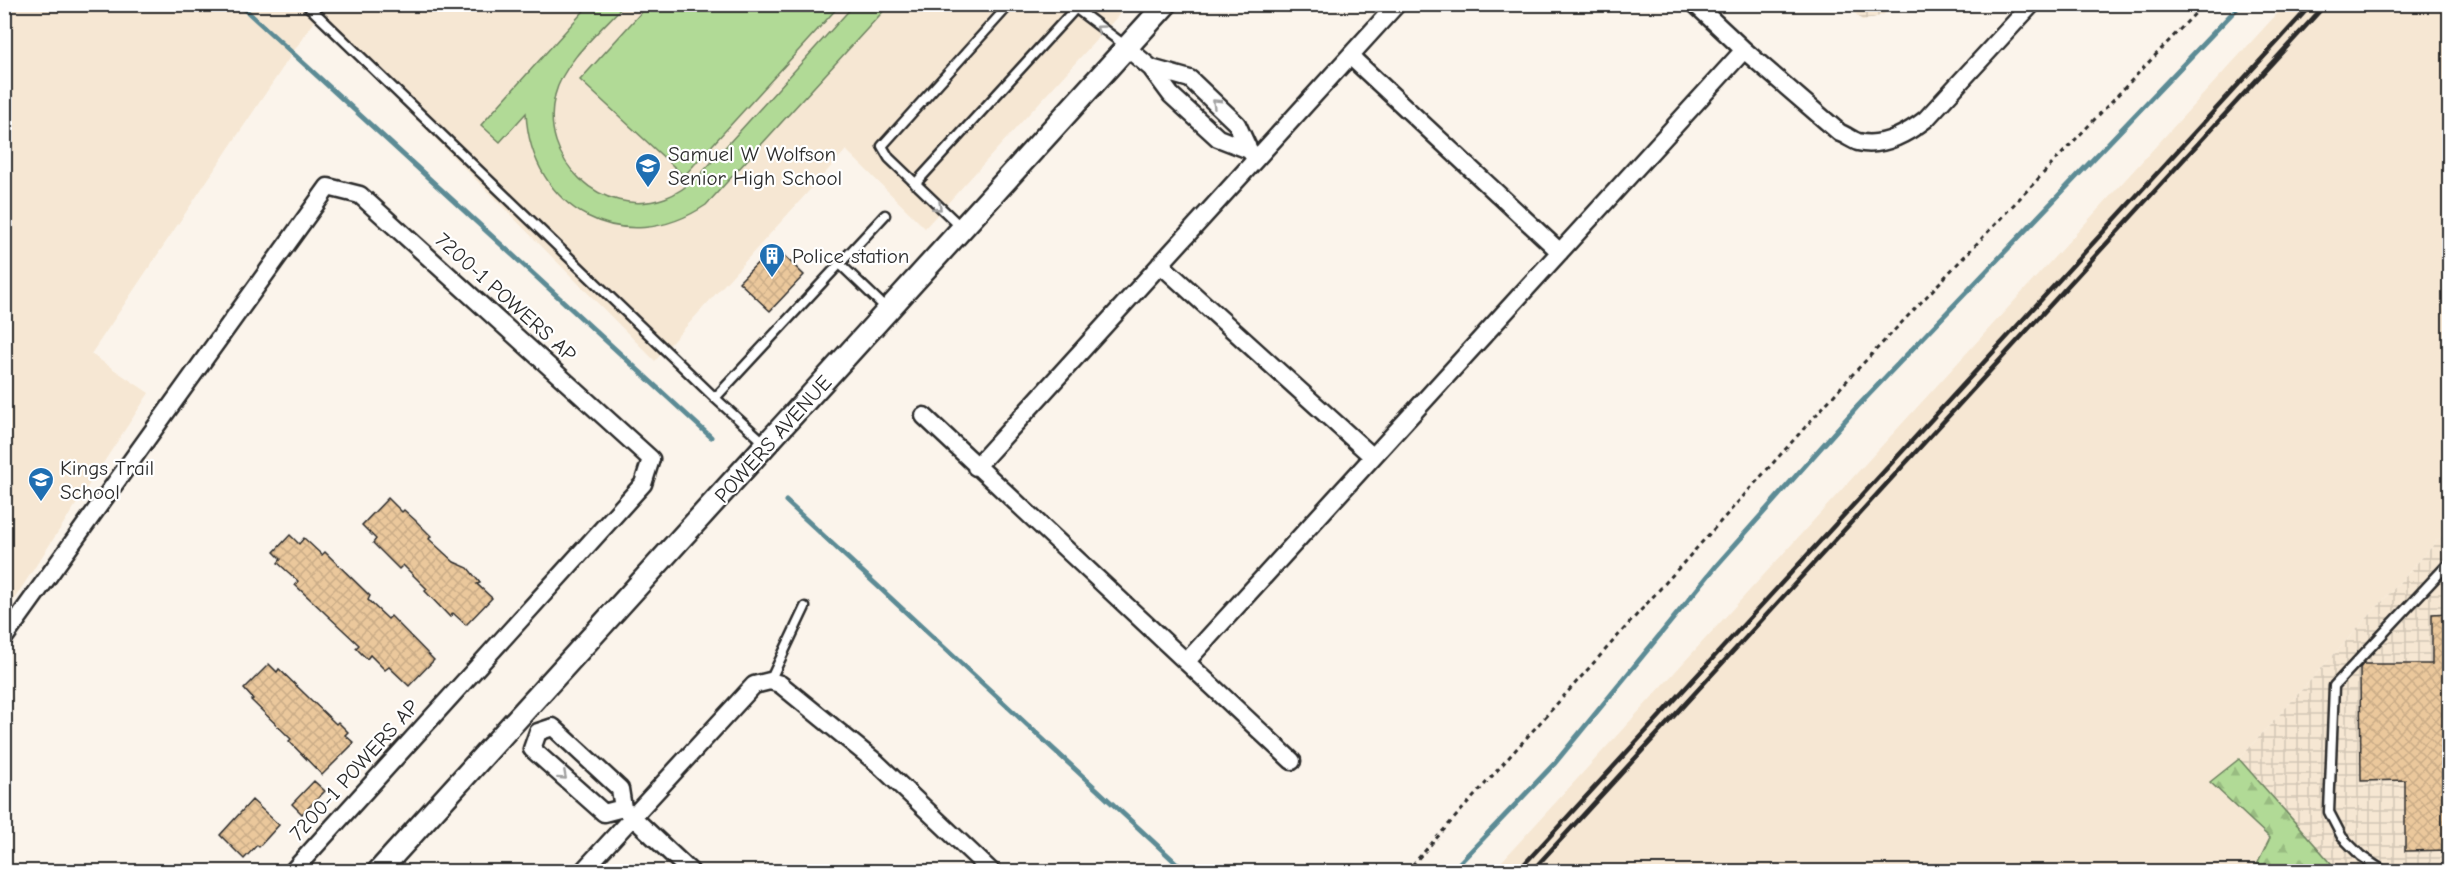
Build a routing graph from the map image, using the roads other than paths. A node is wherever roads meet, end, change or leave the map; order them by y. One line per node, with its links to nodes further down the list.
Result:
1 (306, 4): 20 (lane)
2 (1010, 4): 13 (lane)
3 (1166, 4): 8 (street, POWERS AVENUE)
4 (1397, 4): 10 (street)
5 (1695, 4): 9 (street)
6 (2032, 4): 9 (street)
7 (1072, 7): 8 (lane, one-way to 7); 13 (lane)
8 (1127, 48): 11 (street); 15 (street, POWERS AVENUE)
9 (1744, 50): 16 (street)
10 (1350, 56): 12 (street); 16 (street)
11 (1151, 68): 12 (street); 12 (street, one-way to 11)
12 (1252, 154): 18 (street)
13 (915, 184): 15 (lane, one-way to 15)
14 (885, 215): 17 (lane)
15 (963, 229): 19 (street, POWERS AVENUE)
16 (1560, 252): 23 (street)
17 (840, 264): 19 (lane); 20 (lane)
18 (1160, 264): 23 (street); 24 (street)
19 (889, 310): 22 (street, POWERS AVENUE)
20 (715, 398): 22 (lane)
21 (924, 416): 24 (street)
22 (767, 445): 30 (street, POWERS AVENUE)
23 (1373, 457): 28 (street)
24 (976, 467): 28 (street)
25 (2450, 562): 39 (lane)
26 (805, 607): 29 (lane)
27 (4, 638): 34 (street, 7200-1 POWERS AP)
28 (1186, 662): 32 (street)
29 (770, 681): 33 (street); 38 (street)
30 (520, 716): 31 (street); 35 (street, POWERS AVENUE)
31 (538, 732): 33 (street); 33 (street, one-way to 33)
32 (1292, 761)
33 (627, 812): 36 (street); 37 (street)
34 (292, 872)
35 (378, 872)
36 (582, 872)
37 (691, 872)
38 (992, 872)
39 (2385, 872)

